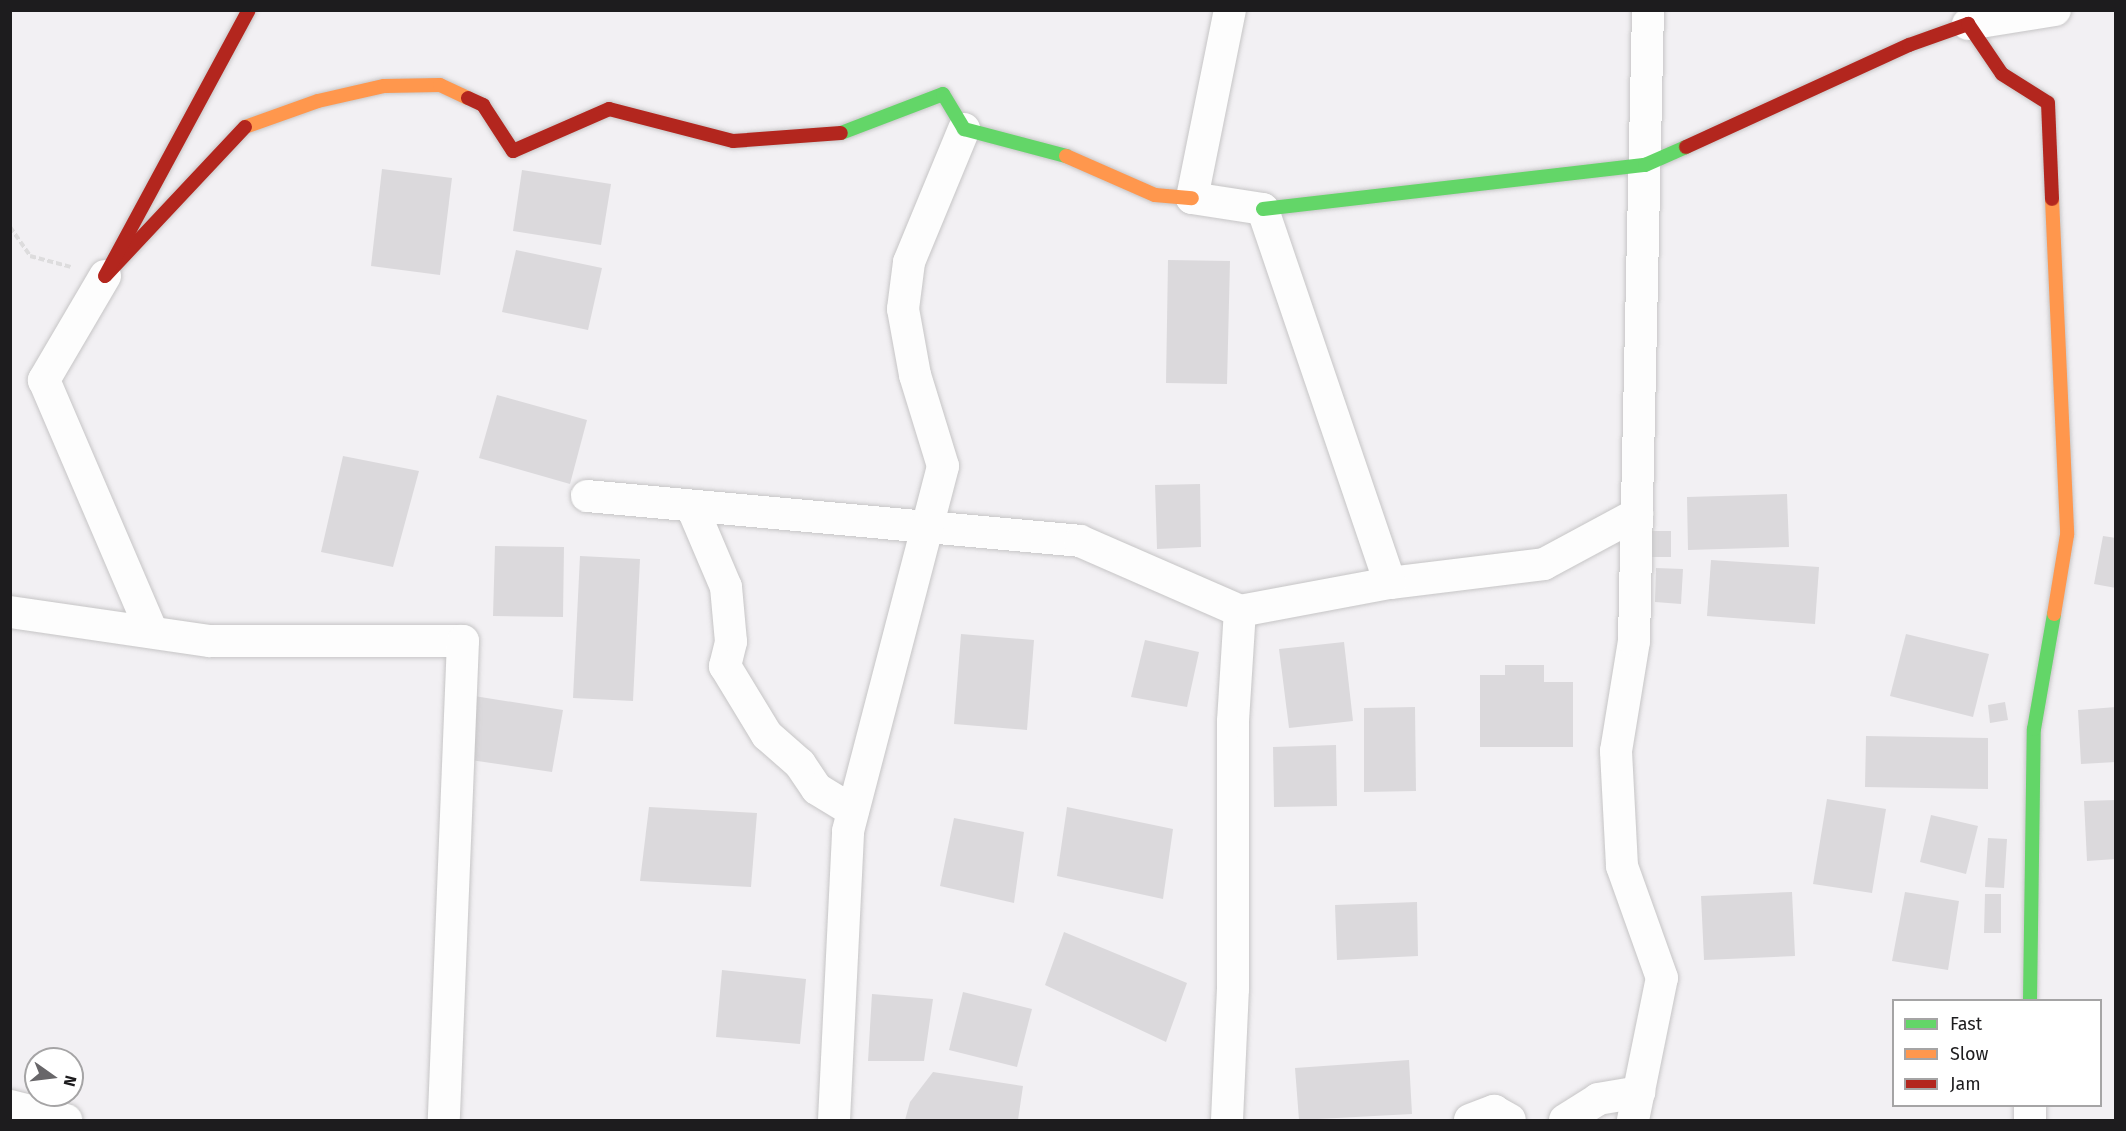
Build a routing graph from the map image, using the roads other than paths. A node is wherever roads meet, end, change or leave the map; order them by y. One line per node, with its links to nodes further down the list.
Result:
1 (249, 10): 10 (street)
2 (1230, 10): 8 (street)
3 (1648, 10): 7 (street)
4 (2055, 10): 5 (street)
5 (1968, 24): 7 (street); 20 (street)
6 (964, 129): 8 (street); 10 (street); 14 (street)
7 (1645, 165): 9 (street); 13 (street)
8 (1192, 198): 9 (street)
9 (1263, 209): 15 (street)
10 (105, 276): 18 (street)
11 (587, 496): 12 (street)
12 (692, 507): 14 (street); 19 (street)
13 (1637, 514): 15 (street); 22 (street)
14 (927, 529): 16 (street); 19 (street)
15 (1390, 583): 16 (street)
16 (1240, 611): 26 (street)
17 (10, 612): 18 (street)
18 (152, 632): 24 (street)
19 (853, 811): 25 (street)
20 (2030, 999)
21 (10, 1106): 23 (street)
22 (1636, 1106): 29 (street)
23 (66, 1120)
24 (444, 1120)
25 (834, 1120)
26 (1227, 1120)
27 (1470, 1120): 28 (street)
28 (1510, 1120)
29 (1565, 1120)

